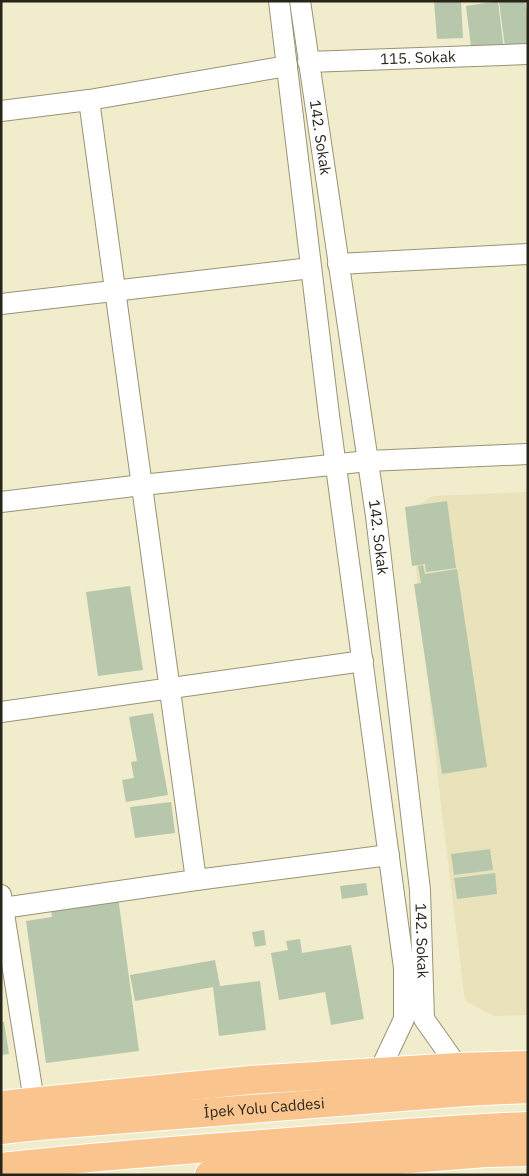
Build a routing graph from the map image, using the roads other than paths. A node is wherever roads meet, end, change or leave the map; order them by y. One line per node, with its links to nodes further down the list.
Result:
1 (279, 1): 5 (street)
2 (300, 1): 4 (street, 142. Sokak)
3 (528, 54): 4 (street, 115. Sokak)
4 (308, 62): 9 (street, 142. Sokak)
5 (287, 66): 6 (street); 10 (street)
6 (89, 100): 7 (street); 11 (street)
7 (1, 111)
8 (528, 254): 9 (street)
9 (338, 264): 14 (street, 142. Sokak)
10 (311, 268): 11 (street); 15 (street)
11 (115, 290): 12 (street); 16 (street)
12 (1, 304)
13 (528, 454): 14 (street)
14 (368, 462): 15 (street); 25 (street, 142. Sokak)
15 (336, 466): 16 (street); 18 (street)
16 (142, 484): 17 (street); 19 (street)
17 (1, 502)
18 (363, 660): 19 (street); 21 (street)
19 (170, 688): 20 (street); 22 (street)
20 (1, 712)
21 (389, 855): 22 (street); 26 (street)
22 (196, 880): 23 (street)
23 (2, 901): 28 (street)
24 (528, 1065): 25 (highway)
25 (458, 1067): 26 (highway)
26 (379, 1072): 28 (highway)
27 (528, 1090): 31 (highway, İpek Yolu Caddesi)
28 (34, 1100): 29 (highway)
29 (1, 1104)
30 (528, 1126): 33 (highway)
31 (1, 1130)
32 (528, 1152): 34 (highway)
33 (1, 1167)
34 (238, 1173): 35 (highway)
35 (209, 1175)

